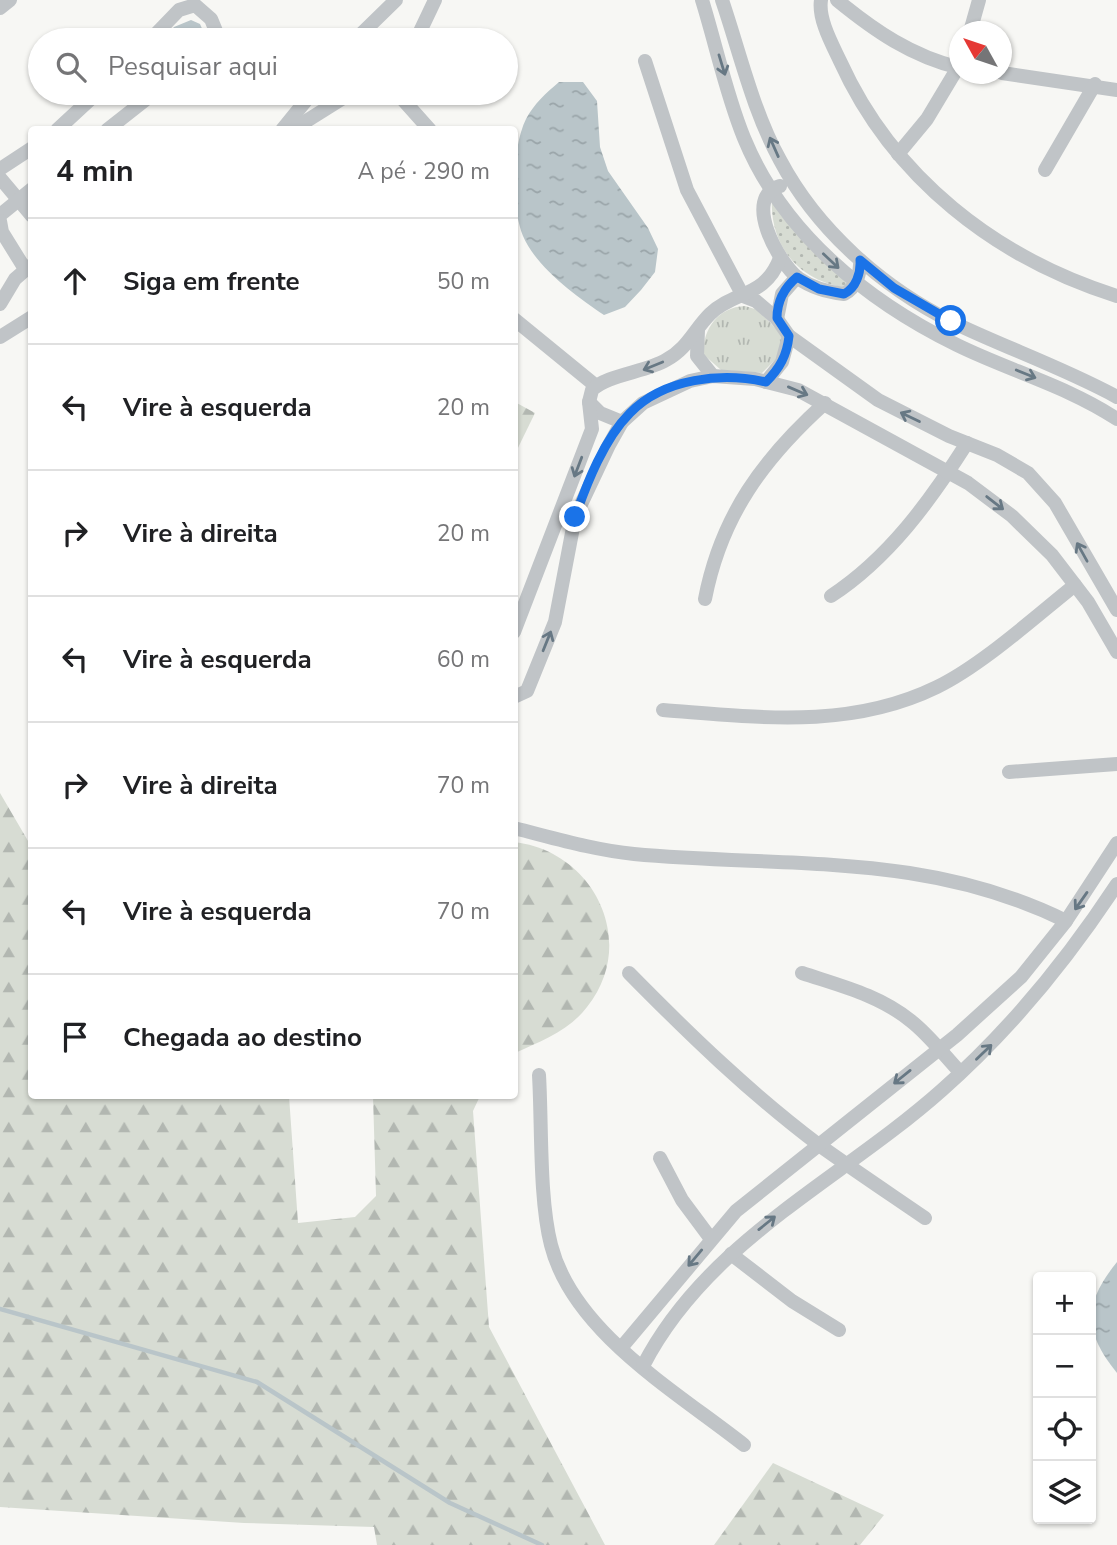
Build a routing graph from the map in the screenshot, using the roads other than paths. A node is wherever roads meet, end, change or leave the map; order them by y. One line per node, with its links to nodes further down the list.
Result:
1 (10, 0): 10 (street)
2 (396, 0): 14 (street)
3 (435, 0): 15 (street)
4 (702, 0): 38 (street, one-way to 38)
5 (722, 0): 37 (street, one-way to 5)
6 (821, 0): 33 (street)
7 (837, 0): 17 (street)
8 (979, 0): 11 (street)
9 (192, 3): 12 (street); 13 (street)
10 (0, 8)
11 (973, 21)
12 (162, 28)
13 (215, 28)
14 (367, 28)
15 (422, 28)
16 (645, 61): 49 (street)
17 (949, 63)
18 (1012, 74): 20 (street)
19 (949, 83): 33 (street)
20 (1095, 84): 21 (street); 35 (street)
21 (1117, 90)
22 (84, 105): 27 (street)
23 (139, 105): 28 (street)
24 (302, 105): 29 (street)
25 (332, 105): 30 (street)
26 (408, 105): 31 (street)
27 (61, 126)
28 (112, 126)
29 (285, 126)
30 (298, 126)
31 (426, 126)
32 (28, 151): 34 (street)
33 (898, 154): 50 (street)
34 (0, 169)
35 (1045, 170)
36 (0, 178): 40 (street)
37 (796, 186): 38 (street); 45 (street)
38 (772, 188): 44 (street); 48 (street, one-way to 48)
39 (28, 192): 40 (street)
40 (18, 200): 41 (street); 42 (street)
41 (28, 211)
42 (0, 215)
43 (0, 221): 46 (street)
44 (780, 258): 47 (street); 49 (street)
45 (860, 260): 48 (street); 61 (street)
46 (28, 267): 51 (street)
47 (797, 277): 48 (street); 52 (street)
48 (855, 283): 64 (street, one-way to 64)
49 (743, 296): 52 (street); 55 (street)
50 (1117, 296)
51 (0, 304)
52 (777, 318): 56 (street)
53 (28, 320): 57 (street)
54 (518, 322): 60 (street)
55 (699, 329): 58 (street); 60 (street, one-way to 60)
56 (789, 336): 59 (street); 66 (street, one-way to 56)
57 (0, 337)
58 (713, 376): 59 (street); 65 (street)
59 (766, 382): 63 (street, one-way to 63)
60 (596, 386): 62 (street)
61 (1117, 397)
62 (589, 402): 65 (street); 72 (street, one-way to 72)
63 (825, 403): 67 (street); 70 (street)
64 (1117, 418)
65 (622, 422): 74 (street, one-way to 65)
66 (967, 443): 67 (street); 71 (street, one-way to 66)
67 (948, 473): 68 (street, one-way to 68); 69 (street)
68 (1075, 585): 73 (street); 75 (street)
69 (831, 596)
70 (705, 599)
71 (1117, 610)
72 (518, 622)
73 (1117, 652)
74 (518, 694)
75 (663, 710)
76 (1117, 764): 77 (street)
77 (1009, 772)
78 (518, 829): 81 (street)
79 (1117, 843): 81 (street, one-way to 81)
80 (1117, 884): 85 (street, one-way to 80)
81 (1066, 921): 84 (street)
82 (629, 973): 87 (street)
83 (802, 973): 84 (street)
84 (937, 1048): 85 (street); 87 (street, one-way to 87)
85 (960, 1072): 89 (street)
86 (539, 1075): 94 (street)
87 (819, 1145): 89 (street); 91 (street)
88 (660, 1158): 91 (street)
89 (848, 1165): 90 (street); 92 (street, one-way to 89)
90 (925, 1218)
91 (711, 1239): 94 (street, one-way to 94)
92 (731, 1254): 93 (street); 95 (street)
93 (839, 1330)
94 (621, 1348): 95 (street)
95 (643, 1366): 96 (street)
96 (744, 1445)

